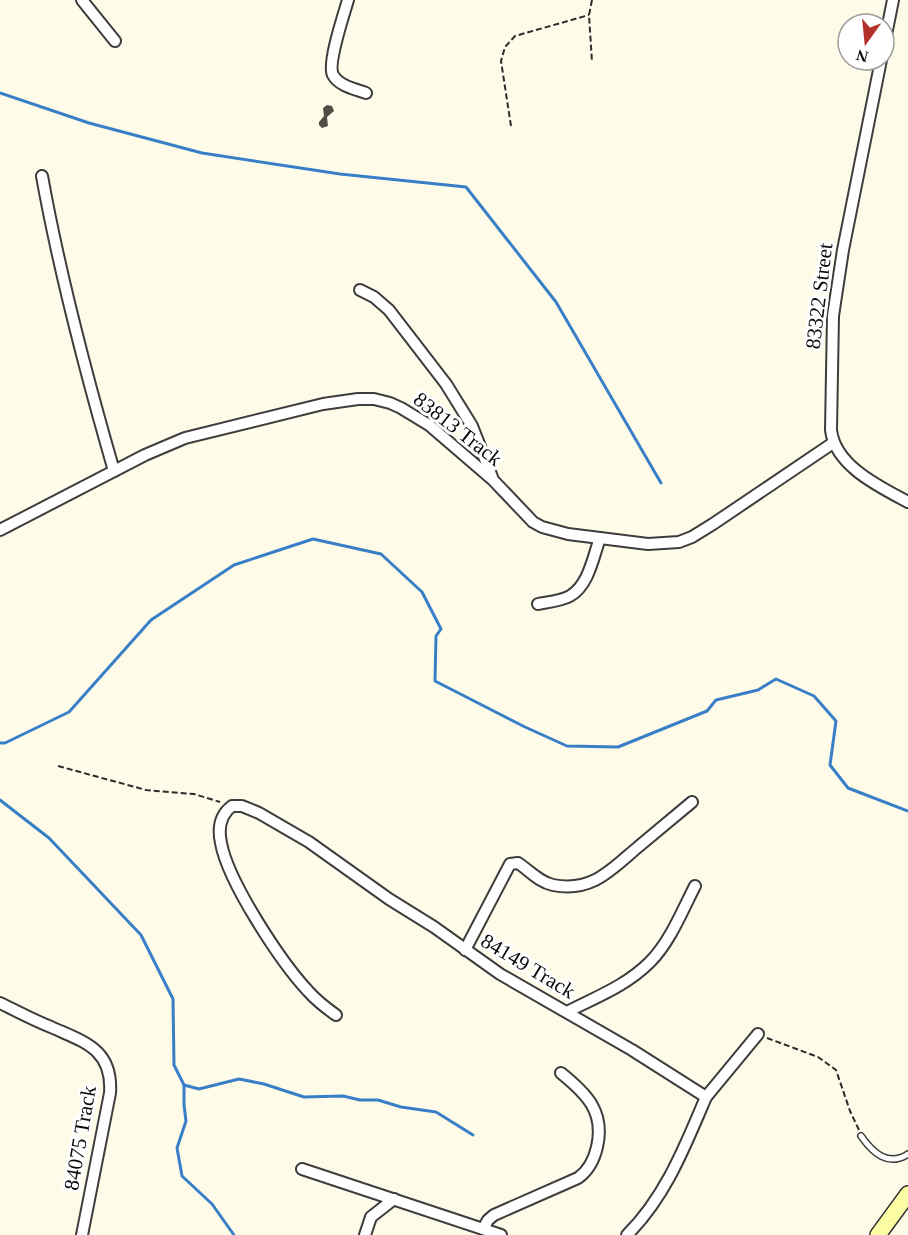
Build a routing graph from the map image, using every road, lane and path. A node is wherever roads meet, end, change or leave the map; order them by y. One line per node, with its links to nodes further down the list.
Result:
1 (82, 0): 5 (street)
2 (348, 0): 8 (street)
3 (592, 0): 4 (path)
4 (589, 15): 6 (path); 9 (path)
5 (115, 41)
6 (592, 62)
7 (879, 72): 12 (street, 83322 Street)
8 (366, 93)
9 (512, 126)
10 (42, 176): 13 (street)
11 (360, 290): 14 (street)
12 (833, 443): 15 (street); 17 (street, 83813 Track)
13 (114, 471): 14 (street, 83813 Track); 16 (street, 83813 Track)
14 (493, 480): 17 (street, 83813 Track)
15 (908, 502)
16 (0, 530)
17 (600, 538): 18 (street)
18 (538, 604)
19 (58, 766): 21 (path)
20 (692, 802): 23 (street)
21 (232, 806): 23 (street, 84149 Track); 26 (street)
22 (695, 886): 25 (street)
23 (465, 950): 25 (street, 84149 Track)
24 (0, 1003): 36 (street, 84075 Track)
25 (567, 1012): 29 (street, 84149 Track)
26 (336, 1015)
27 (758, 1034): 29 (street); 30 (path)
28 (561, 1073): 35 (street)
29 (706, 1097): 39 (street)
30 (861, 1136): 31 (lane)
31 (908, 1154)
32 (302, 1170): 34 (street)
33 (908, 1194): 40 (street)
34 (394, 1199): 35 (street); 37 (street)
35 (483, 1230): 38 (street)
36 (82, 1235)
37 (365, 1235)
38 (501, 1235)
39 (627, 1235)
40 (878, 1235)

